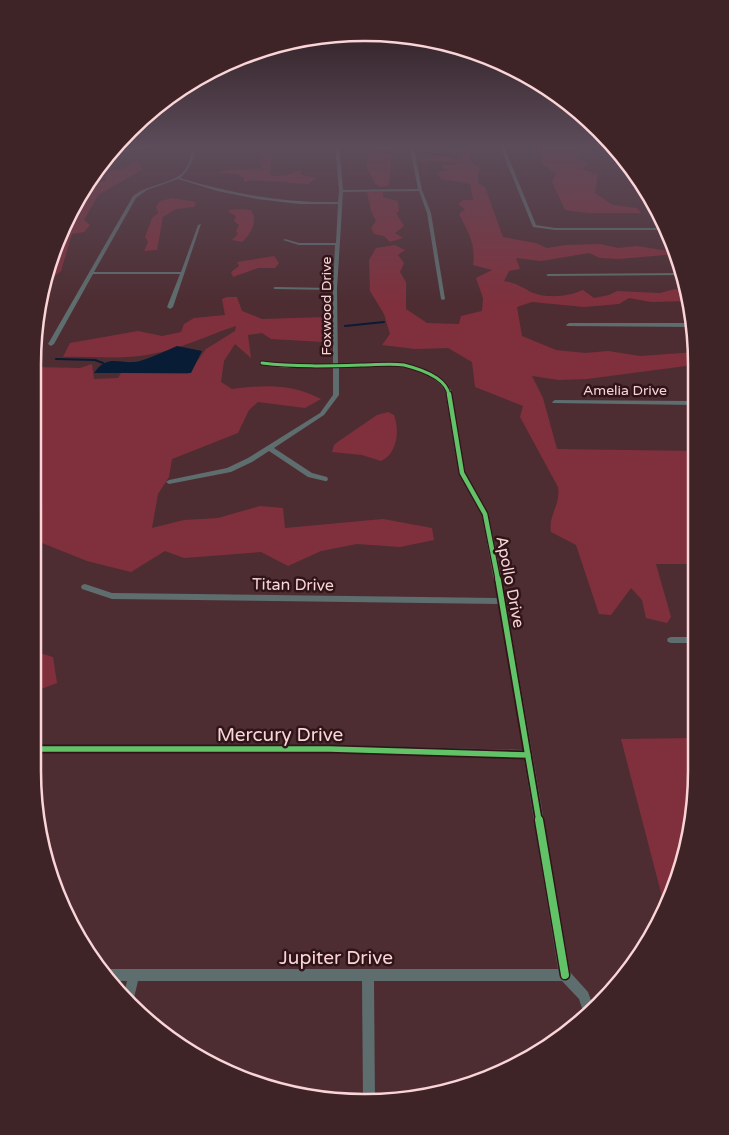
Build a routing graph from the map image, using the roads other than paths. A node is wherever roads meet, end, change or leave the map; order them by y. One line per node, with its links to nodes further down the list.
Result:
1 (134, 197): 11 (street)
2 (255, 197): 6 (street)
3 (340, 197): 6 (street, Foxwood Drive)
4 (423, 197): 17 (street)
5 (523, 197): 8 (street)
6 (340, 203): 10 (street, Foxwood Drive)
7 (200, 225): 12 (street)
8 (657, 229)
9 (285, 240): 10 (street)
10 (337, 244): 16 (street, Foxwood Drive)
11 (92, 272): 12 (street); 21 (street)
12 (183, 273): 18 (street)
13 (675, 274): 14 (street)
14 (548, 275)
15 (275, 288): 16 (street)
16 (335, 289): 23 (street, Foxwood Drive)
17 (443, 299)
18 (170, 307)
19 (569, 325): 20 (street)
20 (685, 325)
21 (51, 344)
22 (262, 364): 23 (street, Apollo Drive)
23 (337, 365): 26 (street, Foxwood Drive); 30 (street, Apollo Drive)
24 (555, 402): 25 (street, Amelia Drive)
25 (688, 403)
26 (270, 448): 27 (street); 28 (street, Foxwood Drive)
27 (324, 479)
28 (169, 482)
29 (85, 587): 30 (street, Titan Drive)
30 (502, 601): 34 (street, Apollo Drive)
31 (671, 640): 32 (street)
32 (688, 640)
33 (41, 750): 34 (street, Mercury Drive)
34 (528, 755): 38 (street, Apollo Drive)
35 (114, 975): 36 (street, Jupiter Drive)
36 (134, 976): 37 (street, Jupiter Drive); 39 (street)
37 (368, 976): 38 (street, Jupiter Drive); 41 (street)
38 (565, 976): 40 (street)
39 (130, 993)
40 (587, 1005)
41 (369, 1094)

